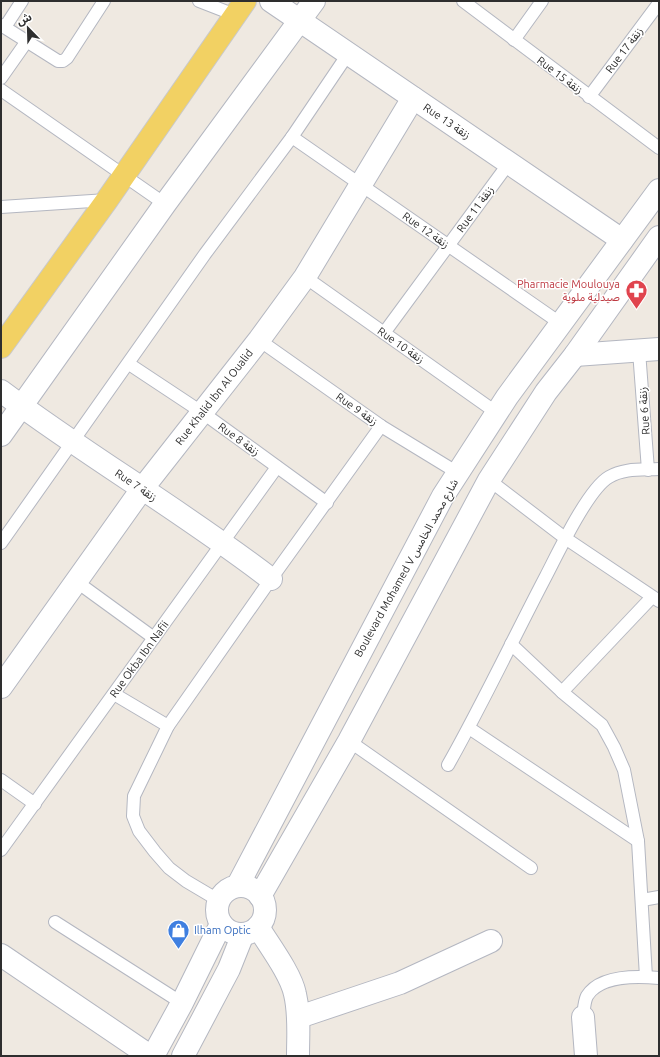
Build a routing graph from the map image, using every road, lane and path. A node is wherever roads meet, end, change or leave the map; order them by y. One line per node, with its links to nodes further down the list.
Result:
1 (22, 1): 11 (lane)
2 (104, 1): 13 (lane)
3 (199, 1): 9 (lane)
4 (271, 1): 10 (street, Rue 13 زنقة)
5 (314, 1): 10 (street)
6 (463, 1): 12 (lane, Rue 15 زنقة)
7 (542, 1): 12 (lane)
8 (659, 3): 17 (lane, Rue 17 زنقة)
9 (240, 8): 22 (main road)
10 (300, 21): 14 (street, Rue 13 زنقة); 26 (street)
11 (3, 26): 13 (lane)
12 (514, 40): 17 (lane, Rue 15 زنقة)
13 (27, 41): 15 (lane)
14 (348, 54): 18 (street, Rue 13 زنقة); 19 (lane)
15 (1, 78)
16 (1, 90): 22 (lane)
17 (589, 97): 20 (lane, Rue 15 زنقة)
18 (413, 98): 21 (street, Rue 13 زنقة); 23 (street, Rue Khalid Ibn Al Oualid)
19 (292, 137): 23 (lane, Rue 12 زنقة); 38 (lane)
20 (659, 148)
21 (509, 162): 29 (street, Rue 13 زنقة); 30 (lane, Rue 11 زنقة)
22 (124, 175): 25 (main road); 26 (lane)
23 (360, 184): 30 (lane, Rue 12 زنقة); 31 (street, Rue Khalid Ibn Al Oualid)
24 (659, 190): 29 (street, Boulevard Mohamed V شارع محمد الخامس)
25 (107, 200): 27 (lane); 35 (main road)
26 (165, 204): 40 (street)
27 (1, 207)
28 (659, 237): 37 (street)
29 (622, 240): 32 (street, Boulevard Mohamed V شارع محمد الخامس)
30 (448, 245): 32 (lane, Rue 12 زنقة); 33 (lane, Rue 11 زنقة)
31 (305, 277): 33 (lane, Rue 10 زنقة); 34 (street, Rue Khalid Ibn Al Oualid)
32 (560, 323): 42 (street, Boulevard Mohamed V شارع محمد الخامس)
33 (384, 333): 42 (lane, Rue 10 زنقة)
34 (259, 340): 41 (street, Rue Khalid Ibn Al Oualid); 43 (lane, Rue 9 زنقة)
35 (1, 347)
36 (649, 350): 37 (street); 47 (lane, Rue 6 زنقة)
37 (575, 355): 49 (street)
38 (129, 364): 41 (lane, Rue 8 زنقة); 45 (lane)
39 (1, 392): 40 (street, Rue 7 زنقة)
40 (21, 406): 44 (street); 45 (street, Rue 7 زنقة)
41 (203, 413): 46 (lane, Rue 8 زنقة); 50 (street, Rue Khalid Ibn Al Oualid)
42 (497, 413): 48 (street, Boulevard Mohamed V شارع محمد الخامس)
43 (381, 426): 48 (lane, Rue 9 زنقة); 51 (lane)
44 (1, 435)
45 (73, 442): 50 (street, Rue 7 زنقة); 53 (lane)
46 (278, 467): 51 (lane, Rue 8 زنقة); 54 (lane, Rue Okba Ibn Nafii)
47 (653, 470): 52 (lane)
48 (458, 473): 72 (street, Boulevard Mohamed V شارع محمد الخامس)
49 (489, 480): 52 (lane); 65 (street)
50 (142, 489): 54 (street, Rue 7 زنقة); 56 (street, Rue Khalid Ibn Al Oualid)
51 (327, 503): 55 (lane)
52 (565, 538): 57 (lane); 59 (lane)
53 (1, 543)
54 (223, 543): 55 (street, Rue 7 زنقة); 58 (lane, Rue Okba Ibn Nafii)
55 (271, 579): 63 (lane)
56 (77, 582): 58 (lane); 60 (street, Rue Khalid Ibn Al Oualid)
57 (656, 599): 61 (lane)
58 (154, 638): 62 (lane, Rue Okba Ibn Nafii)
59 (511, 644): 61 (lane); 64 (lane)
60 (1, 686)
61 (562, 692): 69 (lane)
62 (114, 694): 63 (lane); 68 (lane, Rue Okba Ibn Nafii)
63 (168, 726): 75 (lane)
64 (469, 728): 66 (lane); 69 (lane)
65 (348, 741): 71 (lane); 73 (street)
66 (448, 765)
67 (1, 780): 68 (lane)
68 (34, 804): 70 (lane, Rue Okba Ibn Nafii)
69 (638, 841): 76 (lane)
70 (1, 850)
71 (530, 868)
72 (238, 885): 73 (street); 75 (street)
73 (260, 896): 79 (street)
74 (659, 898): 76 (lane)
75 (218, 900): 78 (street)
76 (642, 900): 82 (lane)
77 (55, 922): 84 (lane)
78 (221, 924): 79 (street); 84 (street)
79 (250, 930): 85 (street); 88 (street)
80 (491, 941): 85 (street)
81 (1, 955): 87 (street)
82 (646, 977): 83 (lane); 86 (lane)
83 (659, 978)
84 (182, 1003): 87 (street)
85 (298, 1017): 89 (street)
86 (583, 1017): 90 (street)
87 (151, 1056)
88 (183, 1056)
89 (298, 1056)
90 (586, 1056)

